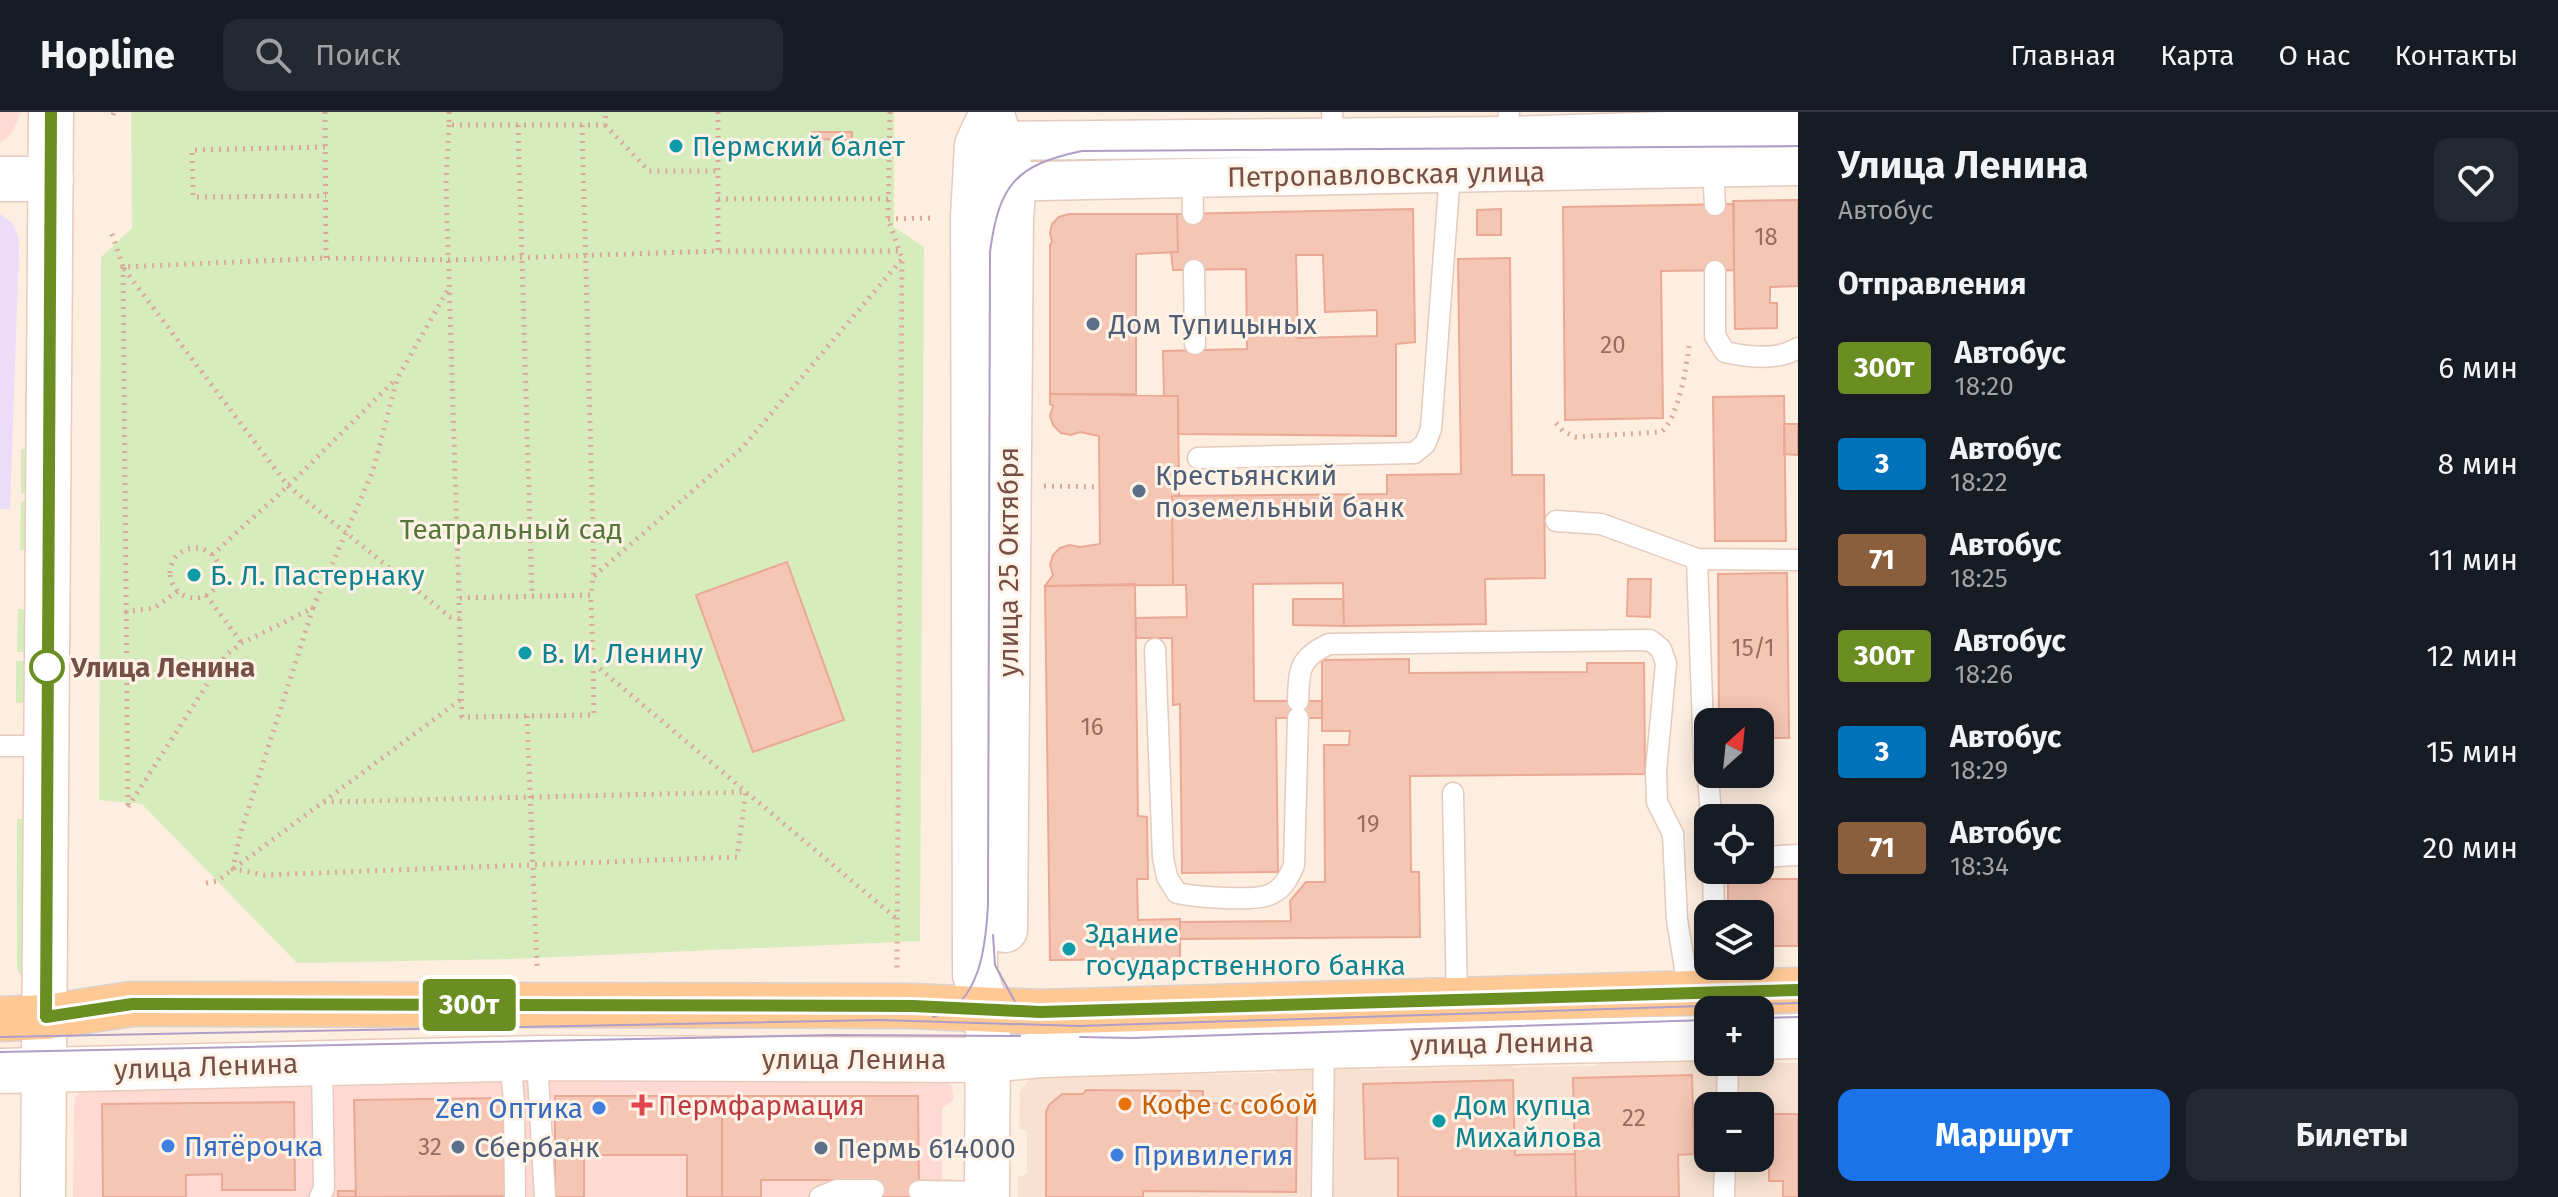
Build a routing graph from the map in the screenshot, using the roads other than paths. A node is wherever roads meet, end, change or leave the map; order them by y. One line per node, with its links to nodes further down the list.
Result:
1 (51, 112): 10 (main road)
2 (1508, 124): 3 (street, Петропавловская улица); 4 (street, Петропавловская улица)
3 (1333, 125): 5 (street, Петропавловская улица)
4 (1798, 127)
5 (992, 146): 8 (street, Петропавловская улица); 30 (main road, улица 25 Октября)
6 (1798, 166): 7 (street, Петропавловская улица)
7 (1713, 168): 8 (street, Петропавловская улица); 11 (lane)
8 (1450, 173): 16 (lane)
9 (0, 179): 10 (main road)
10 (51, 179): 23 (main road)
11 (1715, 205)
12 (1194, 270): 14 (lane)
13 (1715, 271): 15 (lane)
14 (1195, 344)
15 (1798, 348)
16 (1198, 458)
17 (1556, 521): 18 (lane)
18 (1697, 559): 19 (lane); 21 (lane)
19 (1798, 560)
20 (1155, 649): 27 (lane)
21 (1702, 708)
22 (0, 746): 23 (lane)
23 (47, 746): 31 (main road)
24 (1453, 793): 29 (lane)
25 (1798, 855): 26 (lane)
26 (1774, 856)
27 (1707, 988): 28 (main road, улица Ленина); 29 (main road, улица Ленина)
28 (1798, 990)
29 (1457, 1002): 30 (main road, улица Ленина)
30 (988, 1009): 31 (main road, улица Ленина); 38 (main road, улица 25 Октября)
31 (46, 1017): 32 (main road, улица Ленина); 40 (main road)
32 (0, 1019)
33 (1798, 1036): 34 (main road)
34 (1774, 1037)
35 (1694, 1038): 36 (main road, улица Ленина)
36 (1324, 1046): 38 (main road, улица Ленина); 51 (lane)
37 (524, 1059): 38 (main road, улица Ленина); 39 (main road, улица Ленина); 48 (lane); 49 (lane)
38 (987, 1060): 45 (main road, улица 25 Октября)
39 (322, 1062): 40 (main road, улица Ленина); 47 (lane)
40 (45, 1070): 41 (main road, улица Ленина); 46 (main road)
41 (0, 1071)
42 (1725, 1172): 52 (lane)
43 (874, 1190): 50 (lane)
44 (919, 1191): 45 (lane)
45 (987, 1194)
46 (43, 1197)
47 (320, 1197)
48 (515, 1197)
49 (545, 1197)
50 (820, 1197)
51 (1322, 1197)
52 (1724, 1197)

